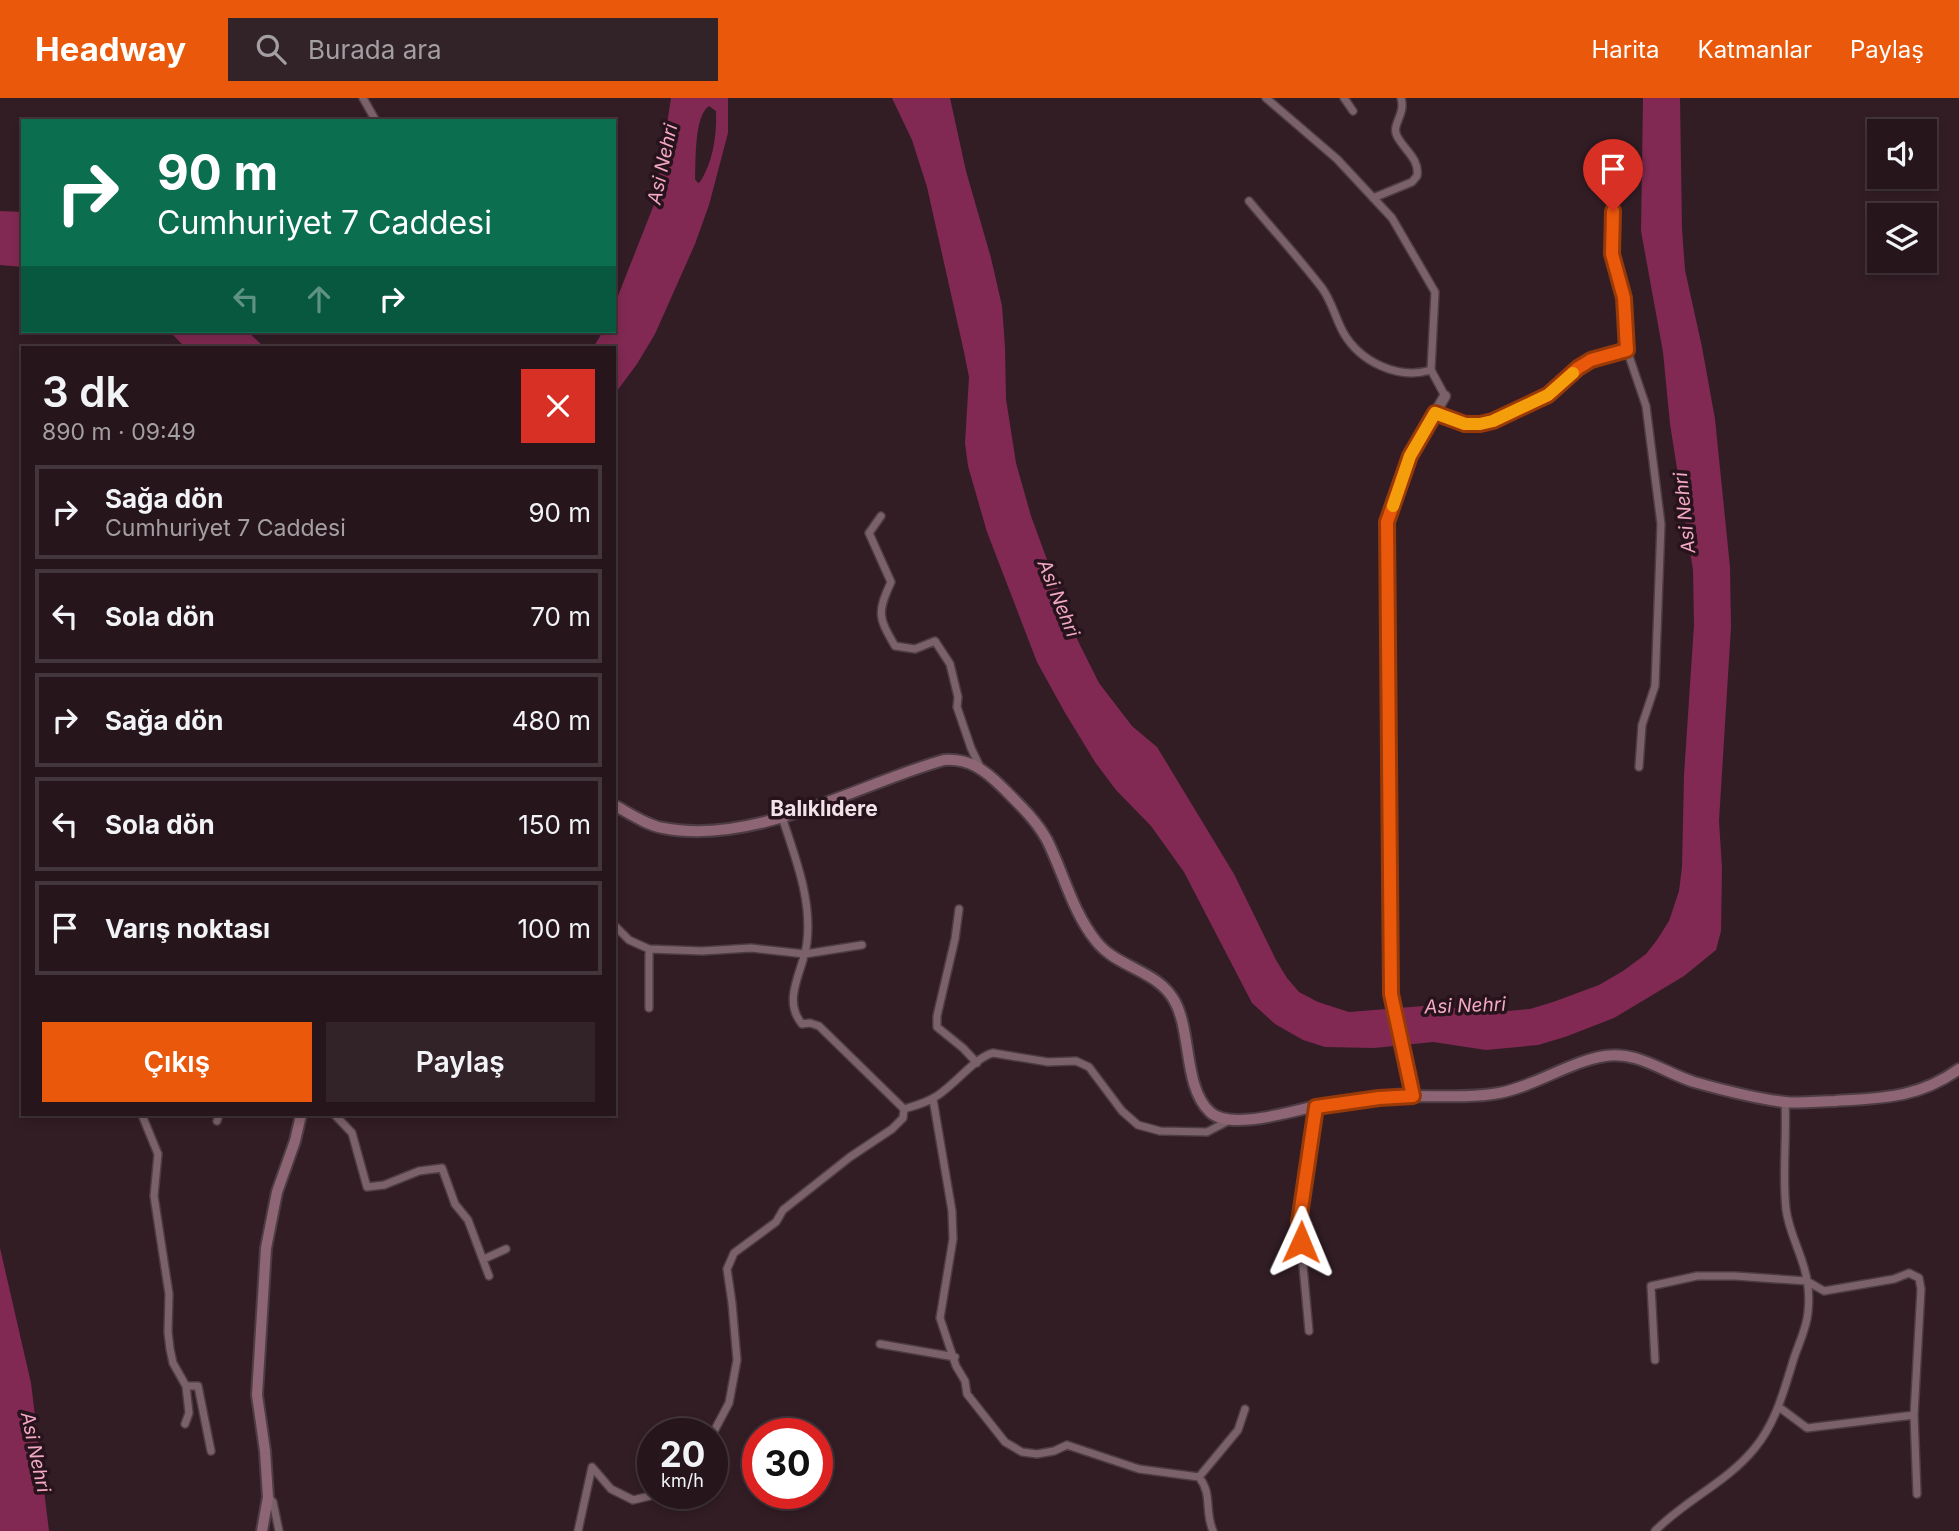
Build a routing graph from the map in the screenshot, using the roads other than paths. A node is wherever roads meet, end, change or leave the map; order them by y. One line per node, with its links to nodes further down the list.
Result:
1 (363, 98): 6 (street)
2 (1266, 98): 7 (street)
3 (1344, 98): 5 (street)
4 (1401, 98): 7 (street)
5 (1353, 111)
6 (375, 119)
7 (1373, 198): 11 (street)
8 (1249, 201): 11 (street)
9 (1613, 211): 10 (street)
10 (1627, 350): 13 (street); 15 (street)
11 (1431, 370): 12 (street)
12 (1446, 396): 13 (street)
13 (1435, 413): 27 (street)
14 (881, 516): 16 (street)
15 (1639, 767)
16 (982, 769): 18 (main road); 35 (main road)
17 (616, 806): 18 (main road)
18 (782, 817): 23 (street)
19 (959, 909): 25 (street)
20 (616, 927): 22 (street)
21 (862, 946): 23 (street)
22 (649, 949): 23 (street); 24 (street)
23 (805, 954): 31 (street)
24 (649, 1008)
25 (977, 1063): 28 (street); 35 (street)
26 (1959, 1069): 29 (main road)
27 (1413, 1096): 29 (main road); 30 (main road)
28 (933, 1099): 31 (street); 42 (street)
29 (1785, 1102): 39 (street)
30 (1316, 1107): 35 (main road); 40 (street)
31 (904, 1109): 48 (street)
32 (142, 1116): 44 (street)
33 (301, 1116): 53 (main road)
34 (336, 1116): 37 (street)
35 (1230, 1120)
36 (506, 1249): 37 (street)
37 (484, 1259): 38 (street)
38 (489, 1276)
39 (1807, 1281): 43 (street); 45 (street); 47 (street)
40 (1308, 1331)
41 (880, 1344): 42 (street)
42 (955, 1357): 51 (street)
43 (1655, 1360)
44 (186, 1386): 49 (street); 50 (street)
45 (1779, 1407): 47 (street); 59 (street)
46 (1245, 1409): 51 (street)
47 (1914, 1415): 52 (street)
48 (722, 1418)
49 (185, 1424)
50 (211, 1451)
51 (1199, 1477): 58 (street)
52 (1917, 1494)
53 (268, 1497): 55 (main road); 56 (street)
54 (637, 1499): 57 (street)
55 (262, 1531)
56 (279, 1531)
57 (578, 1531)
58 (1213, 1531)
59 (1655, 1531)

